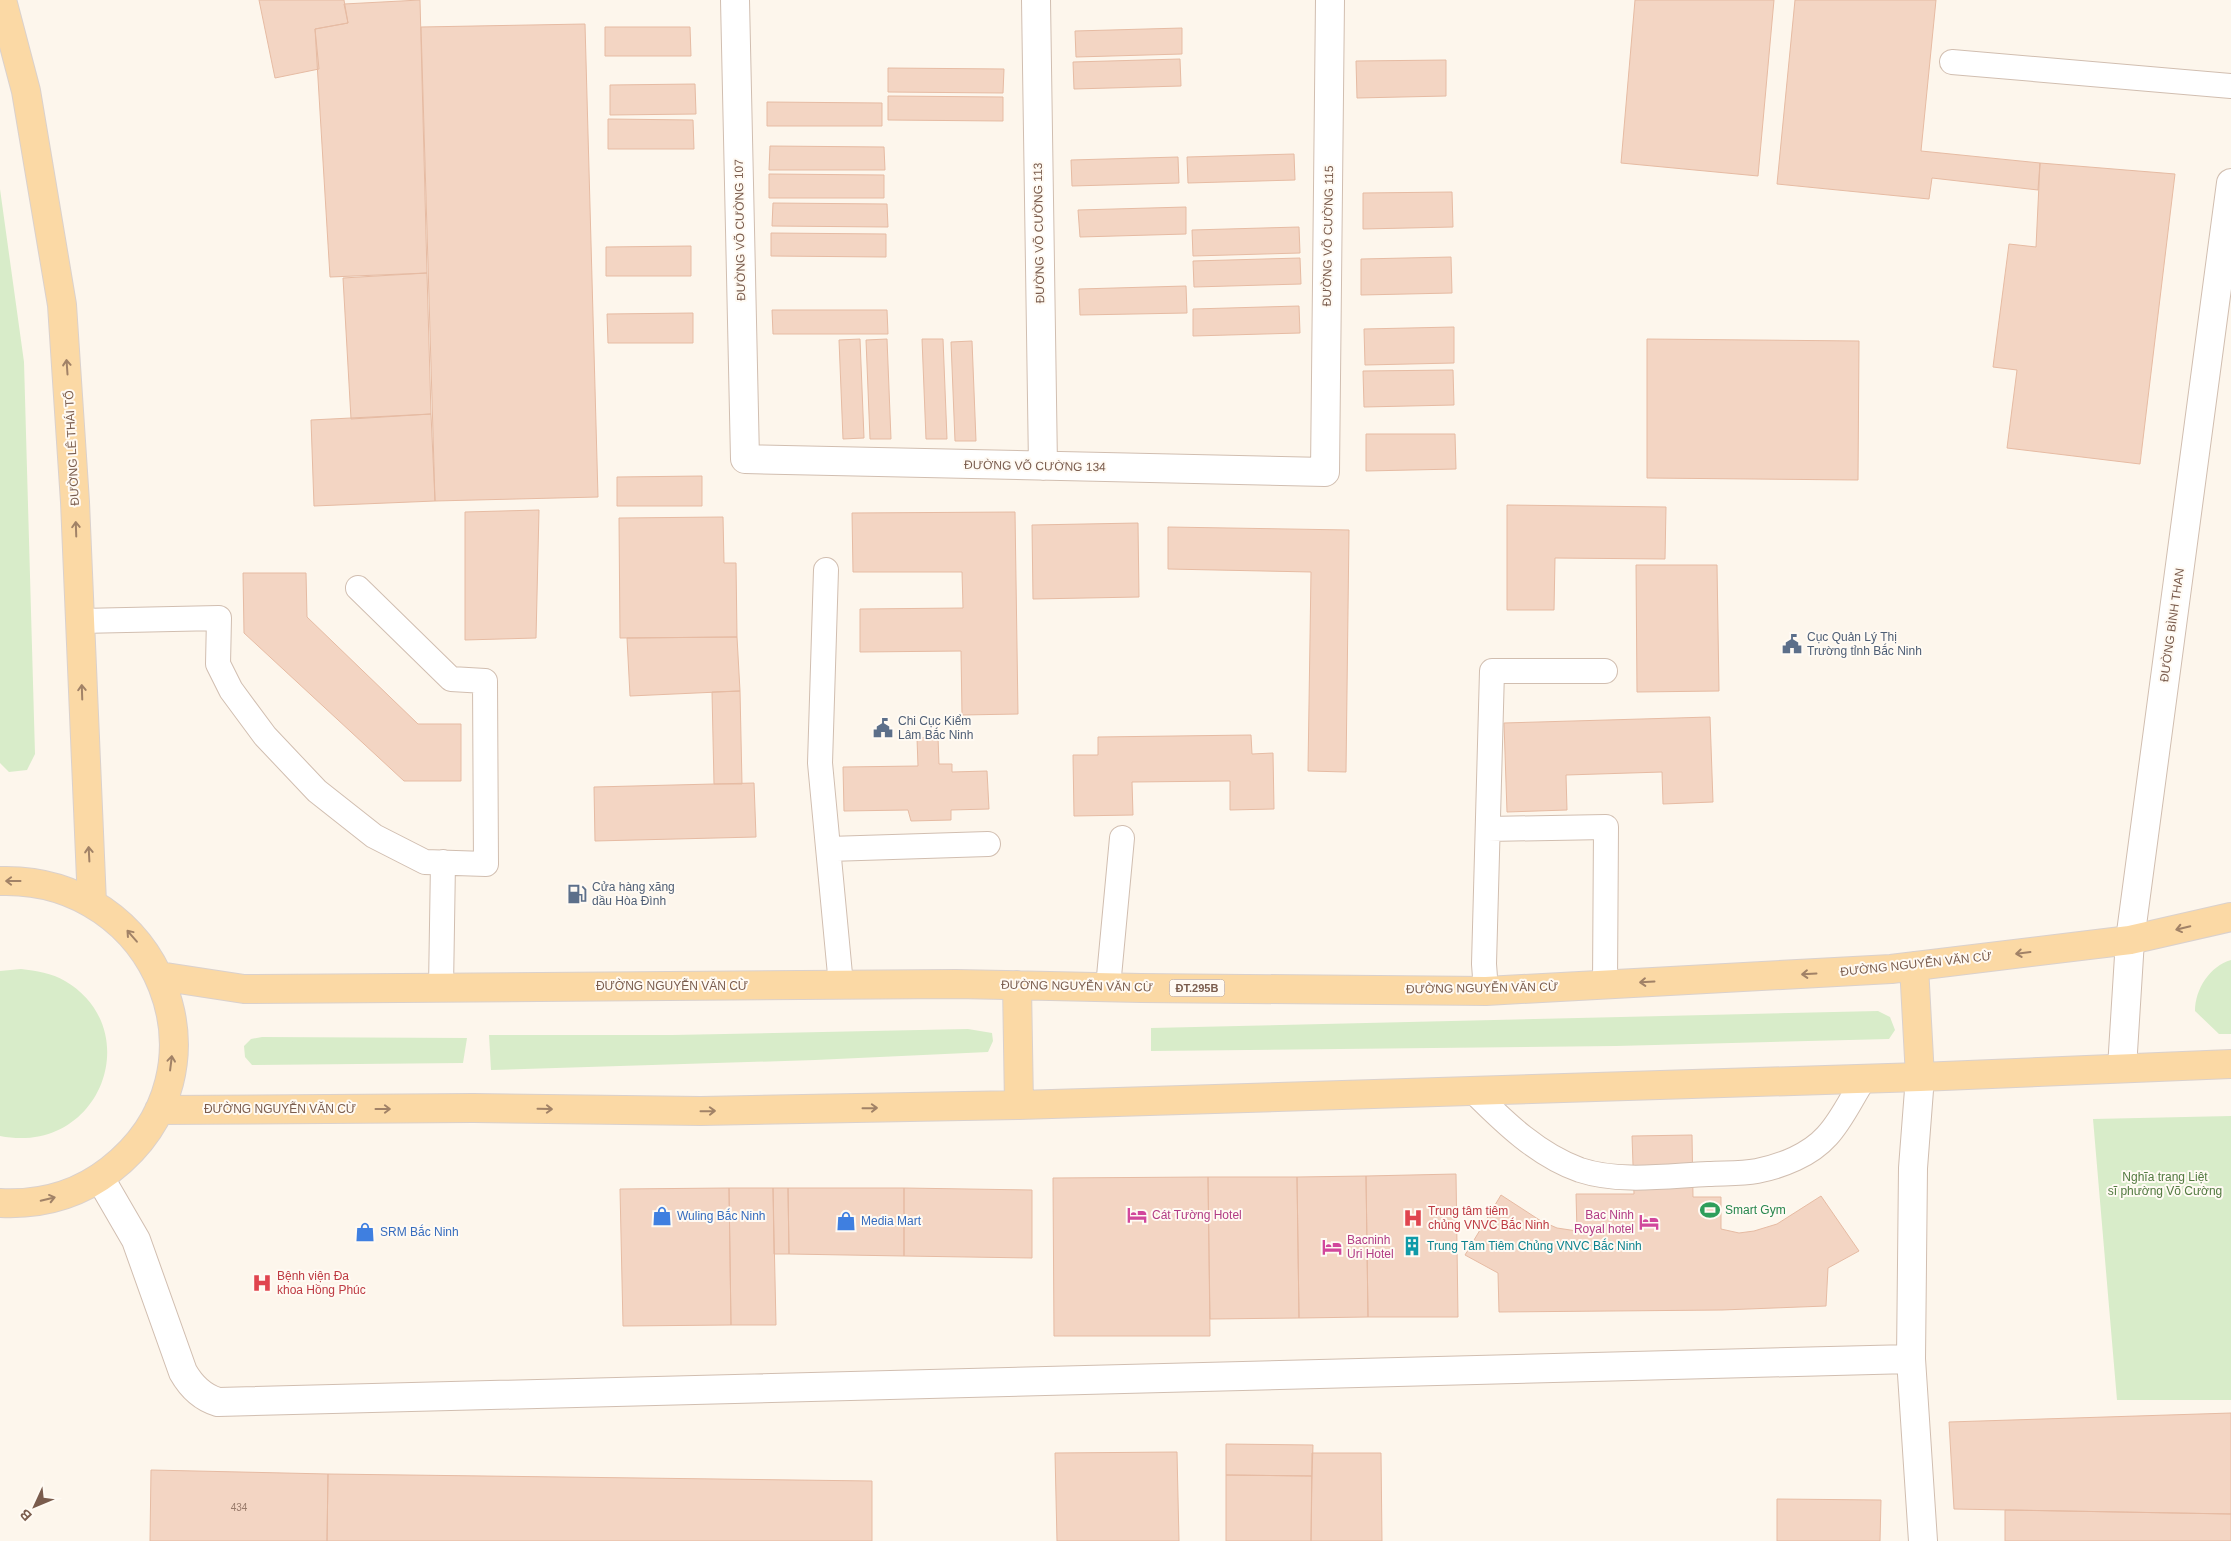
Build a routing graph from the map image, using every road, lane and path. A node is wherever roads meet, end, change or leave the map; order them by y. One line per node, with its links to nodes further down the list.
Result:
1 (2, 0): 5 (main road, ĐƯỜNG LÊ THÁI TỔ)
2 (735, 0): 9 (street, ĐƯỜNG VÕ CƯỜNG 107)
3 (1036, 0): 10 (street, ĐƯỜNG VÕ CƯỜNG 113)
4 (1330, 0): 11 (street, ĐƯỜNG VÕ CƯỜNG 115)
5 (9, 61): 14 (main road, ĐƯỜNG LÊ THÁI TỔ, one-way to 5)
6 (1952, 62): 7 (lane)
7 (2231, 86)
8 (2231, 183): 24 (street, ĐƯỜNG BÌNH THAN)
9 (745, 459): 10 (street, ĐƯỜNG VÕ CƯỜNG 134)
10 (1043, 466): 11 (street, ĐƯỜNG VÕ CƯỜNG 134)
11 (1325, 472)
12 (826, 570): 19 (lane)
13 (358, 588): 20 (lane)
14 (80, 621): 20 (lane); 22 (main road, ĐƯỜNG LÊ THÁI TỔ, one-way to 14)
15 (1605, 671): 16 (lane)
16 (1488, 829): 27 (lane); 32 (lane)
17 (1122, 838): 30 (lane)
18 (988, 844): 19 (lane)
19 (828, 849): 28 (lane)
20 (443, 862): 31 (lane)
21 (0, 881): 22 (main road, one-way to 21)
22 (92, 903): 26 (main road, one-way to 22)
23 (2231, 917): 24 (main road, ĐƯỜNG NGUYỄN VĂN CỪ / ĐT.295B, one-way to 24)
24 (2130, 940): 25 (main road, ĐƯỜNG NGUYỄN VĂN CỪ / ĐT.295B, one-way to 25); 34 (street, ĐƯỜNG BÌNH THAN)
25 (1914, 966): 27 (main road, ĐƯỜNG NGUYỄN VĂN CỪ / ĐT.295B, one-way to 27); 35 (main road)
26 (159, 976): 31 (main road, ĐƯỜNG NGUYỄN VĂN CỪ / ĐT.295B); 39 (main road, one-way to 26)
27 (1605, 984): 32 (main road, ĐƯỜNG NGUYỄN VĂN CỪ / ĐT.295B)
28 (841, 985): 29 (main road, ĐƯỜNG NGUYỄN VĂN CỪ / ĐT.295B); 31 (main road, ĐƯỜNG NGUYỄN VĂN CỪ / ĐT.295B)
29 (1017, 985): 30 (main road, ĐƯỜNG NGUYỄN VĂN CỪ / ĐT.295B); 38 (main road)
30 (1108, 987): 32 (main road, ĐƯỜNG NGUYỄN VĂN CỪ / ĐT.295B)
31 (441, 988)
32 (1486, 991)
33 (2231, 1064): 34 (main road, ĐƯỜNG NGUYỄN VĂN CỪ)
34 (2122, 1068): 35 (main road, ĐƯỜNG NGUYỄN VĂN CỪ)
35 (1920, 1077): 36 (main road, ĐƯỜNG NGUYỄN VĂN CỪ); 42 (street)
36 (1864, 1079): 37 (main road, ĐƯỜNG NGUYỄN VĂN CỪ); 37 (lane)
37 (1474, 1092): 38 (main road, ĐƯỜNG NGUYỄN VĂN CỪ)
38 (1019, 1105): 39 (main road, ĐƯỜNG NGUYỄN VĂN CỪ, one-way to 38)
39 (159, 1110): 40 (main road)
40 (100, 1178): 41 (main road, one-way to 40); 42 (street)
41 (0, 1203)
42 (1911, 1359): 43 (street)
43 (1923, 1541)

